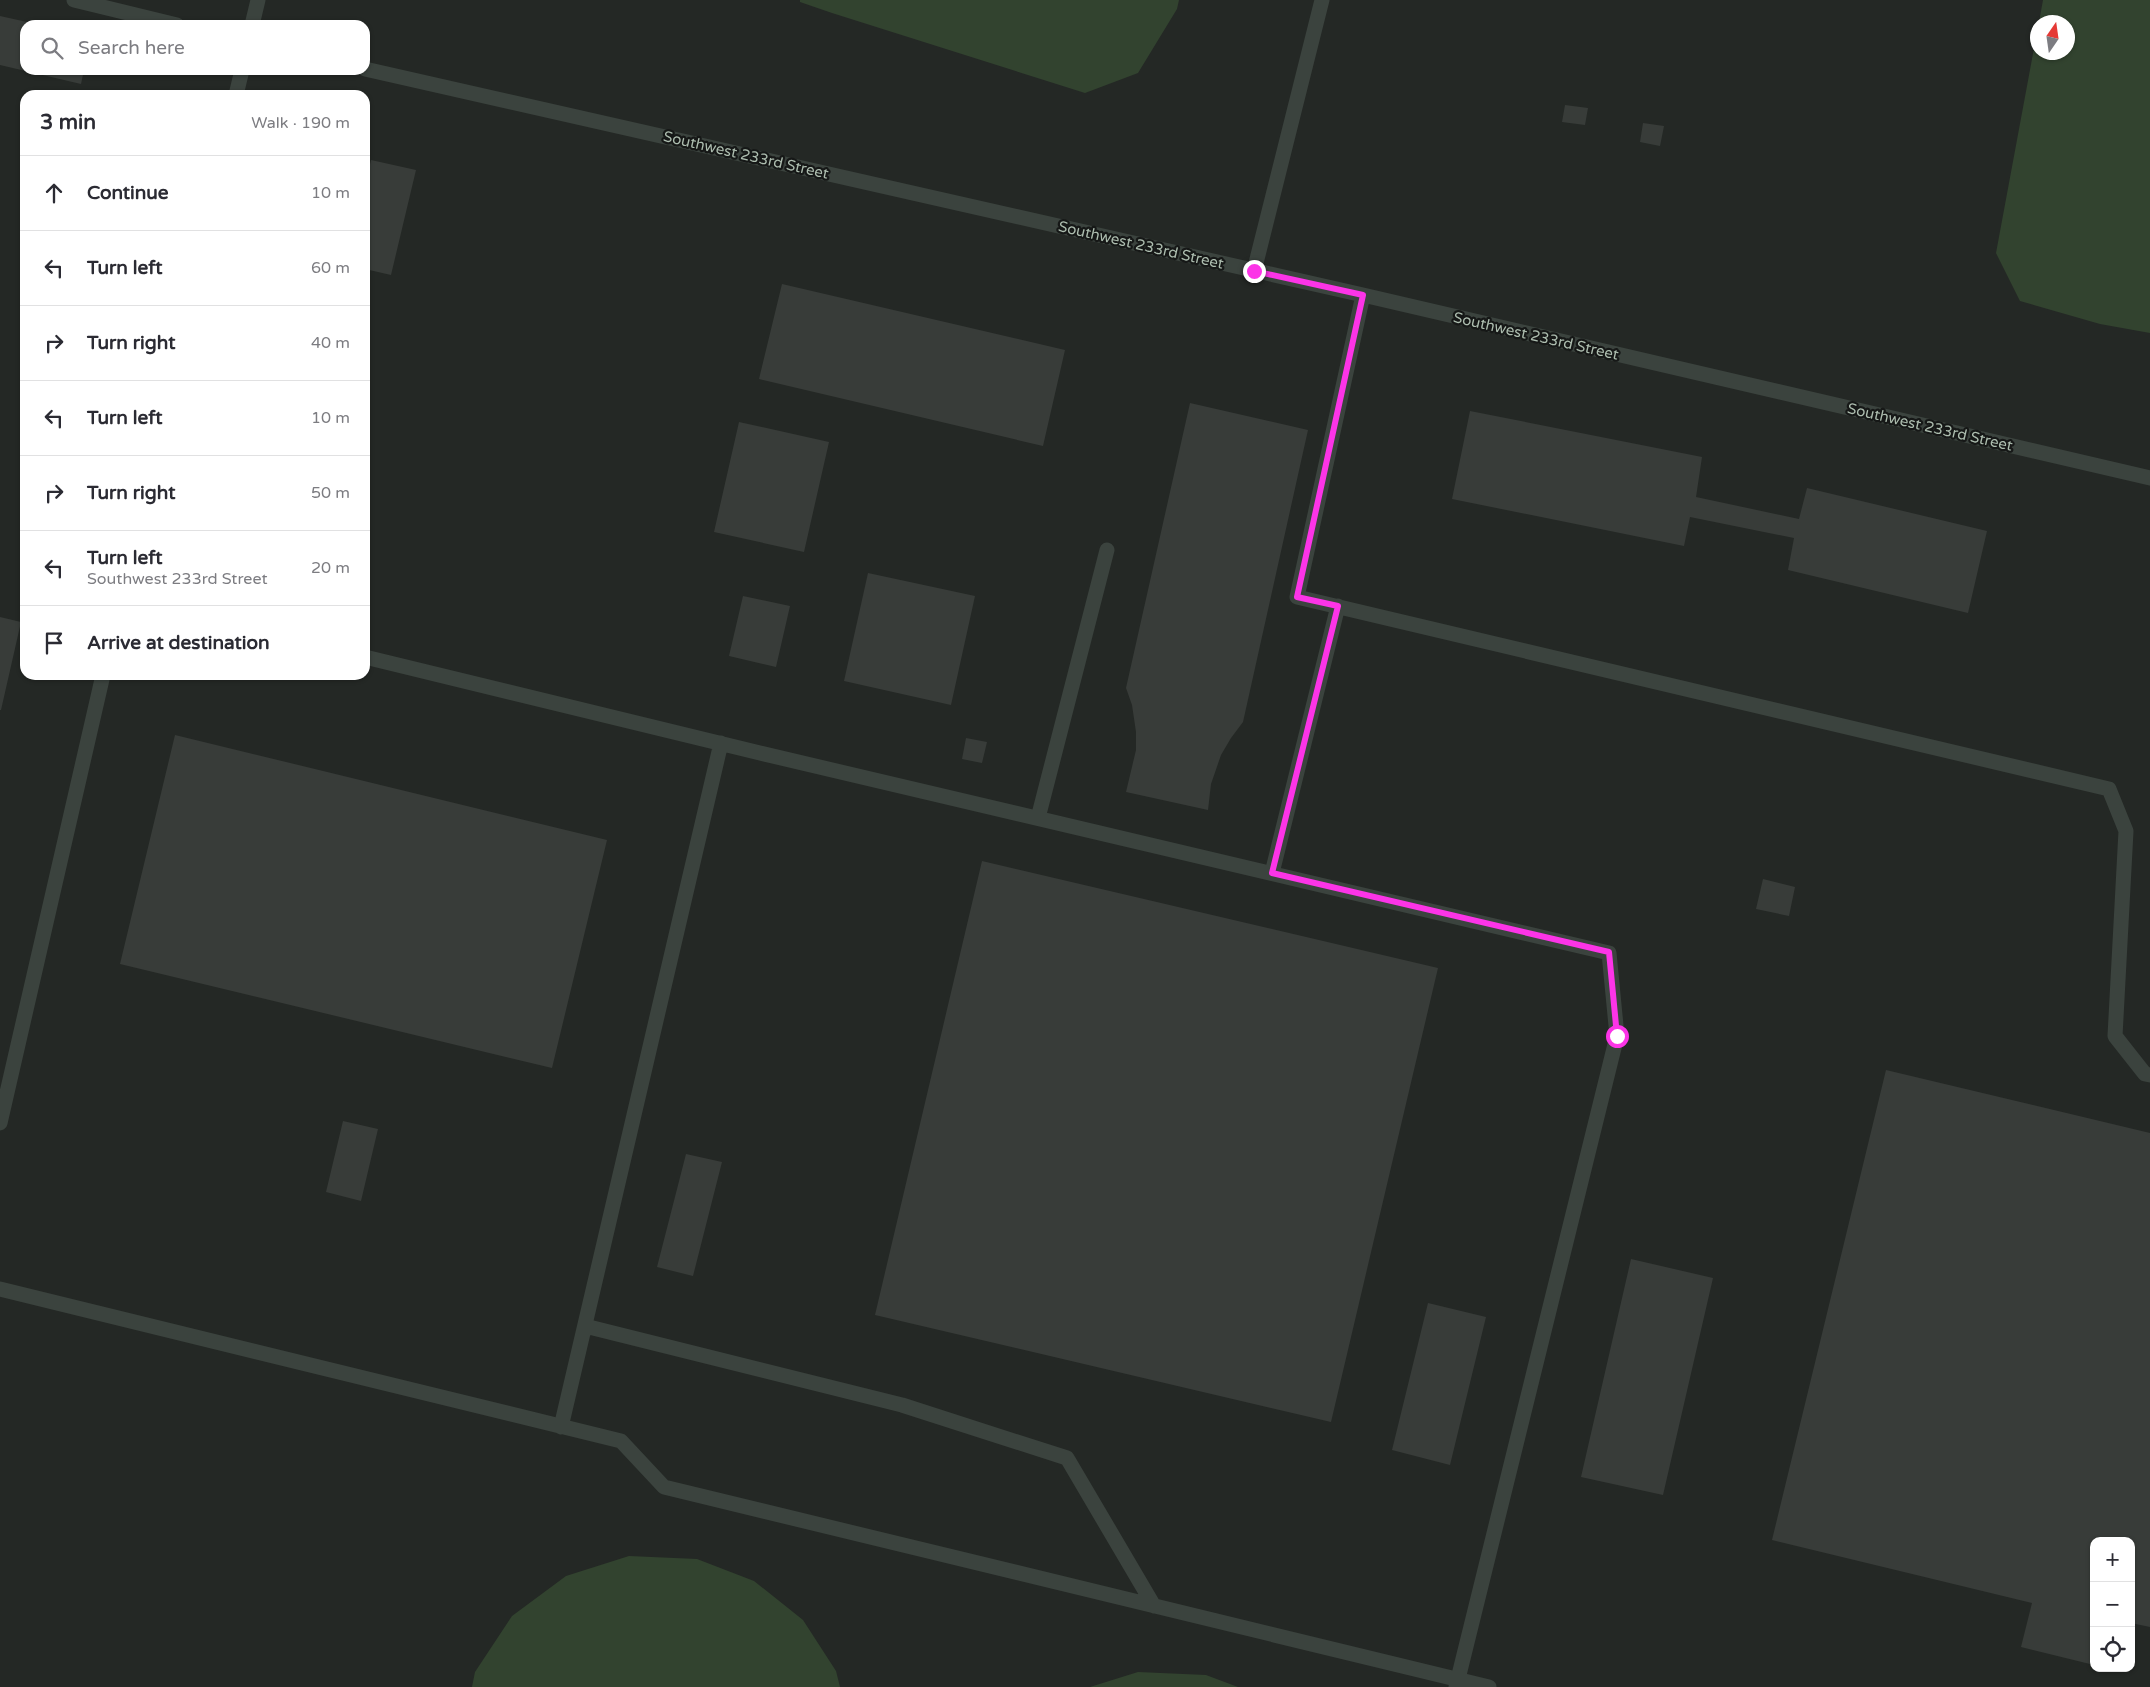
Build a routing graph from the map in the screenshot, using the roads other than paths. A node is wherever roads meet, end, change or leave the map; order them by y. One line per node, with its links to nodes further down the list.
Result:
1 (74, 0): 4 (lane)
2 (258, 0): 5 (lane)
3 (1322, 0): 9 (lane)
4 (156, 20)
5 (253, 20)
6 (370, 70): 9 (lane, Southwest 233rd Street)
7 (241, 75): 8 (lane)
8 (237, 90)
9 (1254, 271): 10 (lane, Southwest 233rd Street)
10 (1363, 295): 11 (lane, Southwest 233rd Street); 13 (lane)
11 (2150, 478)
12 (1107, 550): 17 (lane)
13 (1338, 606): 18 (lane); 19 (lane)
14 (370, 658): 16 (lane)
15 (102, 680): 20 (lane)
16 (721, 743): 17 (lane); 22 (lane)
17 (1038, 818): 18 (lane)
18 (1272, 873): 25 (lane)
19 (2150, 1075)
20 (0, 1123)
21 (0, 1289): 23 (lane)
22 (585, 1326): 23 (lane); 24 (lane)
23 (561, 1427): 24 (lane)
24 (1154, 1606): 25 (lane)
25 (1457, 1683): 26 (lane)
26 (1489, 1687)

